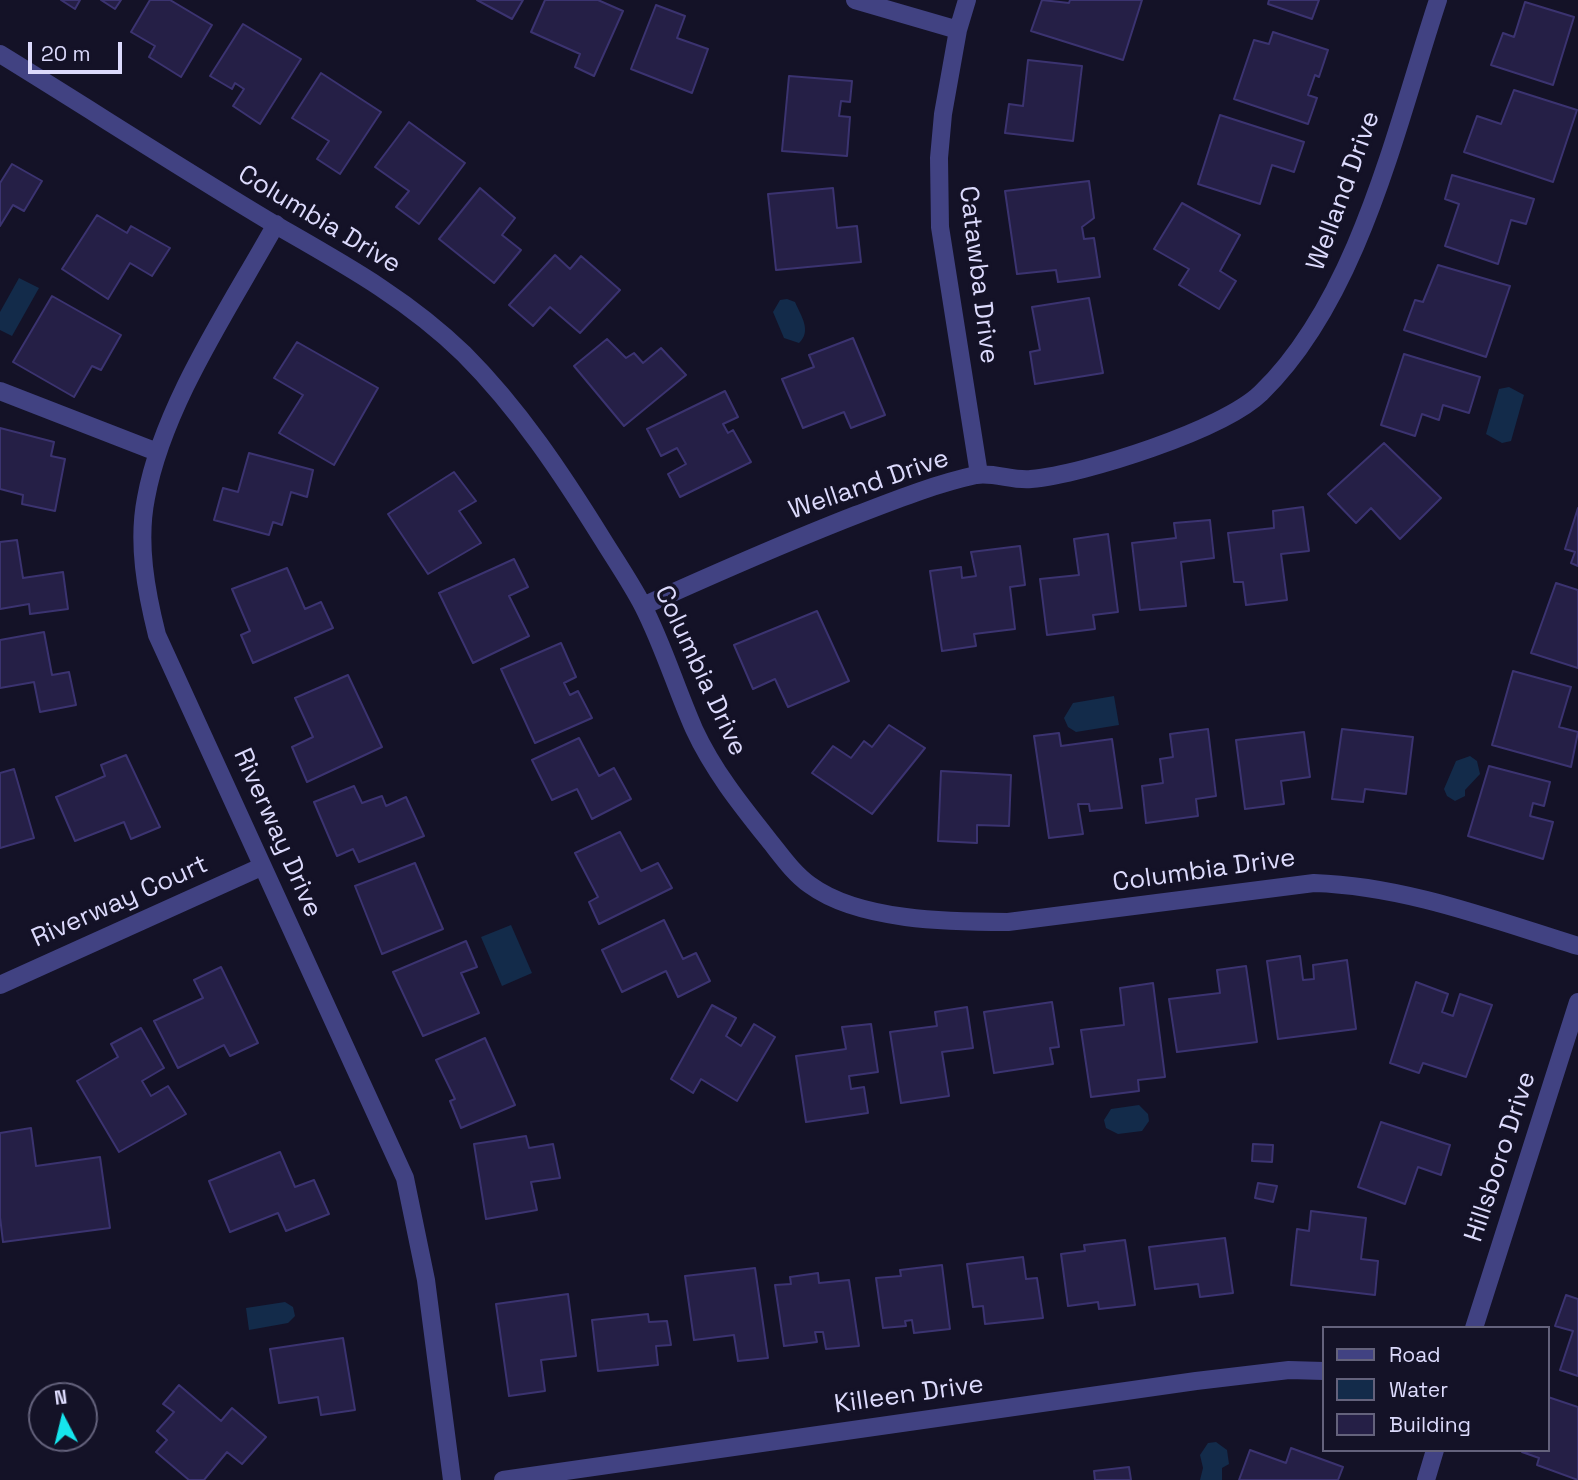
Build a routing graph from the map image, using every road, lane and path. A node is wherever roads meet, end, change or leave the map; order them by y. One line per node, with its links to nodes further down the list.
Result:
1 (855, 0): 4 (street)
2 (967, 0): 4 (street, Catawba Drive)
3 (1438, 0): 9 (street, Welland Drive)
4 (958, 30): 9 (street, Catawba Drive)
5 (0, 54): 6 (street, Columbia Drive)
6 (276, 225): 8 (street, Riverway Drive); 10 (street, Columbia Drive)
7 (0, 391): 8 (street)
8 (157, 452): 11 (street, Riverway Drive)
9 (979, 474): 10 (street, Welland Drive)
10 (643, 606): 12 (street, Columbia Drive)
11 (261, 867): 13 (street, Riverway Court); 18 (street, Riverway Drive)
12 (1578, 946)
13 (0, 985)
14 (1578, 1002): 15 (street, Hillsboro Drive)
15 (1475, 1326)
16 (1322, 1371): 19 (street, Killeen Drive)
17 (1434, 1452): 20 (street)
18 (452, 1480)
19 (503, 1480)
20 (1426, 1480)

